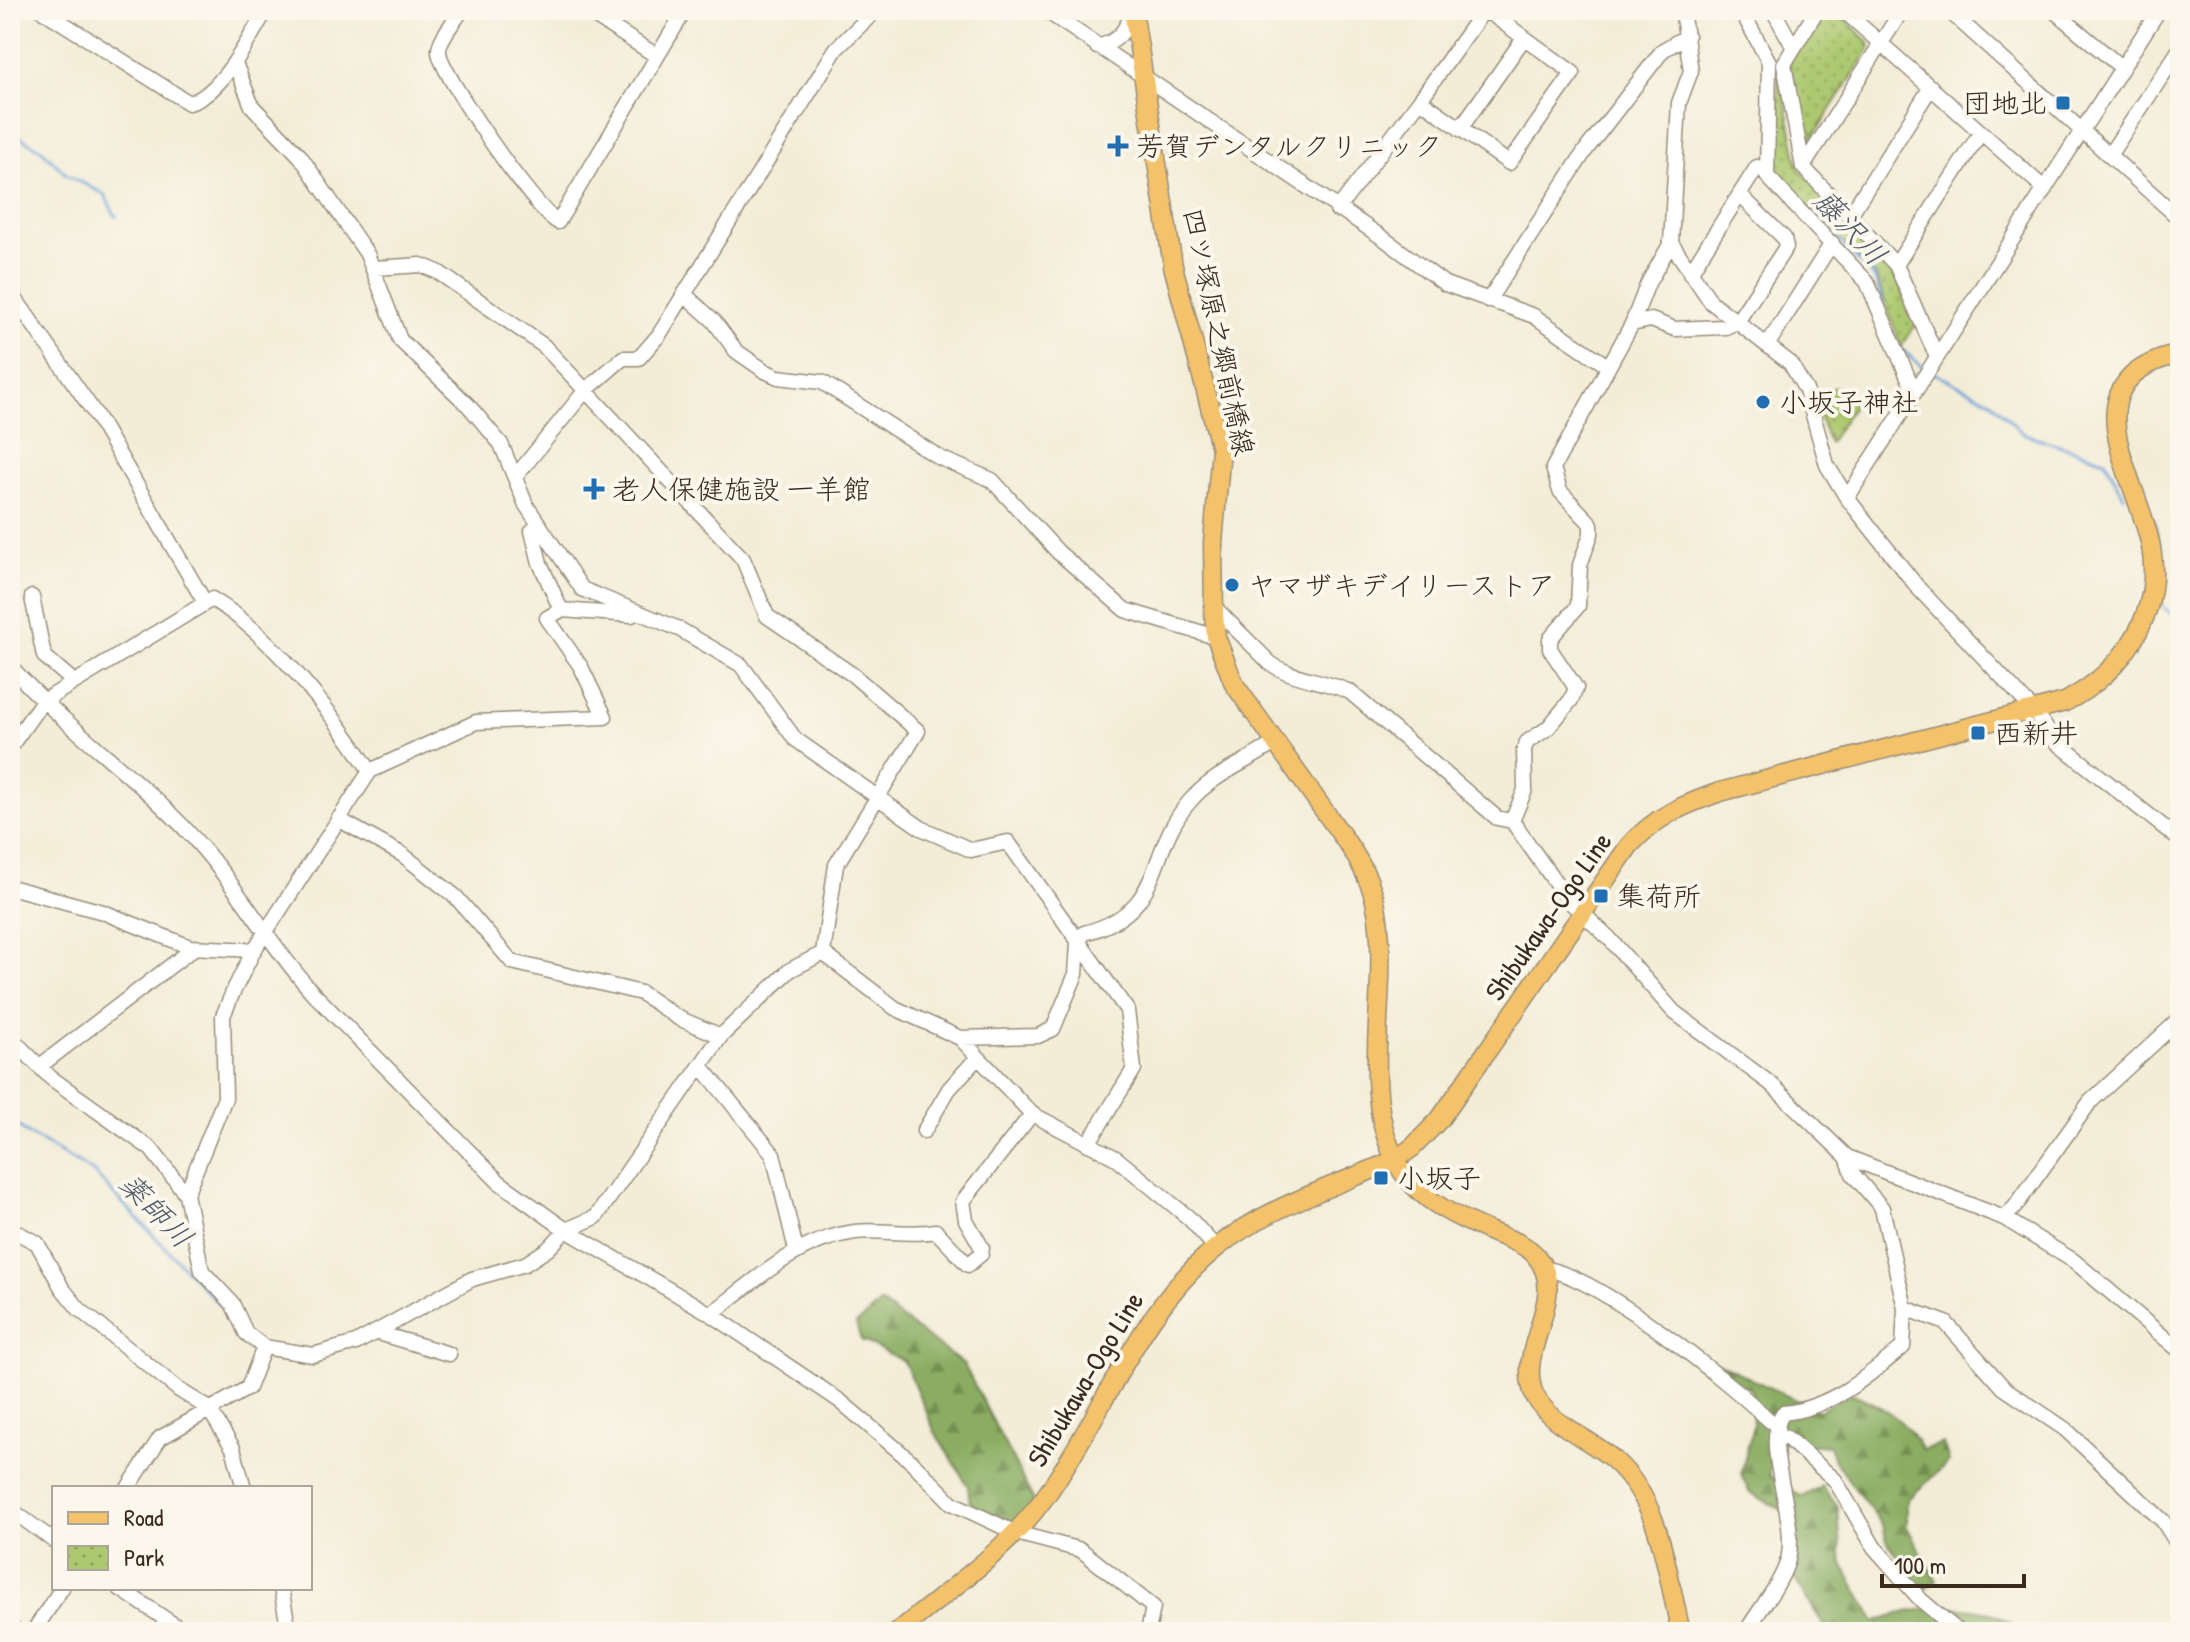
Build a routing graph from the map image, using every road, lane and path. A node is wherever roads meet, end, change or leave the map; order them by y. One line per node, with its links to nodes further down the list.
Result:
1 (42, 10): 26 (street)
2 (266, 10): 26 (street)
3 (462, 10): 25 (street)
4 (585, 10): 25 (street)
5 (685, 10): 25 (street)
6 (876, 10): 48 (street)
7 (1045, 10): 22 (street)
8 (1485, 10): 20 (street); 30 (street)
9 (1682, 10): 19 (street)
10 (1741, 10): 43 (street)
11 (1773, 10): 23 (street)
12 (1817, 10): 23 (street)
13 (1843, 10): 21 (street)
14 (1902, 10): 21 (street)
15 (1948, 10): 32 (street)
16 (2159, 10): 27 (street)
17 (2055, 11): 27 (street)
18 (1133, 12): 22 (street); 28 (main road, 四ツ塚原之郷前橋線)
19 (1687, 36): 42 (street); 49 (street)
20 (1524, 38): 31 (street); 31 (street)
21 (1882, 43): 29 (street); 36 (street)
22 (1097, 47): 28 (street)
23 (1794, 48): 36 (street)
24 (2180, 49): 34 (street)
25 (657, 56)
26 (235, 63): 45 (street)
27 (2122, 68): 32 (street)
28 (1144, 77): 39 (street); 63 (main road, 四ツ塚原之郷前橋線)
29 (1931, 87): 33 (street); 40 (street)
30 (1420, 100): 31 (street); 39 (street)
31 (1460, 129)
32 (2083, 129): 34 (street); 37 (street)
33 (1981, 132): 37 (street); 44 (street)
34 (2110, 154): 41 (street)
35 (1757, 167): 38 (street)
36 (1803, 167): 40 (street)
37 (2045, 189): 54 (street)
38 (1740, 195): 46 (street); 50 (street)
39 (1337, 210): 49 (street)
40 (1850, 215): 44 (street)
41 (2180, 219)
42 (1671, 243): 46 (street); 51 (street)
43 (1832, 243): 52 (street); 57 (street)
44 (1896, 265): 54 (street)
45 (375, 268): 56 (street); 58 (street)
46 (1690, 273): 50 (street)
47 (10, 291): 62 (street)
48 (684, 294): 56 (street); 66 (street)
49 (1488, 301): 55 (street)
50 (1737, 322): 51 (street); 52 (street)
51 (1632, 324): 55 (street)
52 (1768, 344): 59 (street)
53 (2180, 354): 70 (main road, Shibukawa-Ogo Line)
54 (1937, 357): 57 (street)
55 (1606, 365): 76 (street)
56 (585, 391): 58 (street); 74 (street)
57 (1914, 391): 59 (street)
58 (516, 476): 60 (street)
59 (1847, 498): 70 (street)
60 (539, 526): 64 (street); 65 (street)
61 (32, 597): 68 (street)
62 (204, 601): 68 (street); 73 (street)
63 (1213, 606): 66 (main road, 四ツ塚原之郷前橋線); 76 (street)
64 (561, 610): 65 (street); 73 (street)
65 (650, 617): 74 (street)
66 (1216, 637): 71 (main road, 四ツ塚原之郷前橋線)
67 (10, 666): 69 (street)
68 (74, 682): 69 (street)
69 (42, 702): 72 (street); 80 (street)
70 (2035, 712): 77 (street); 79 (main road, Shibukawa-Ogo Line)
71 (1276, 742): 81 (street); 96 (main road, 四ツ塚原之郷前橋線)
72 (10, 747)
73 (370, 771): 75 (street)
74 (876, 799): 81 (street); 84 (street)
75 (338, 819): 80 (street); 86 (street)
76 (1512, 821): 79 (street)
77 (2180, 840)
78 (10, 887): 82 (street)
79 (1581, 916): 95 (street); 96 (main road, Shibukawa-Ogo Line)
80 (265, 934): 83 (street); 100 (street)
81 (1078, 943): 88 (street); 94 (street)
82 (194, 948): 83 (street); 90 (street)
83 (254, 950): 97 (street)
84 (823, 953): 86 (street); 88 (street)
85 (2180, 1019): 98 (street)
86 (721, 1036): 91 (street)
87 (10, 1037): 90 (street)
88 (960, 1038): 89 (street)
89 (978, 1057): 92 (street); 93 (street)
90 (40, 1066): 97 (street)
91 (702, 1067): 100 (street); 102 (street)
92 (1032, 1114): 94 (street); 102 (street)
93 (924, 1131)
94 (1088, 1144): 101 (street)
95 (1847, 1157): 98 (street); 104 (street)
96 (1395, 1160): 101 (main road, Shibukawa-Ogo Line); 103 (main road, 四ツ塚原之郷前橋線)
97 (186, 1194): 107 (street)
98 (2004, 1218): 108 (street)
99 (10, 1229): 110 (street)
100 (566, 1230): 105 (street); 106 (street)
101 (1216, 1248): 115 (main road, Shibukawa-Ogo Line)
102 (796, 1250): 105 (street)
103 (1544, 1269): 111 (street); 128 (main road)
104 (1905, 1308): 111 (street); 117 (street)
105 (711, 1314): 115 (street)
106 (378, 1333): 107 (street); 109 (street)
107 (264, 1347): 110 (street)
108 (2180, 1351)
109 (449, 1354)
110 (208, 1408): 112 (street); 113 (street)
111 (1778, 1430): 129 (street); 130 (street)
112 (129, 1486)
113 (243, 1486)
114 (10, 1509): 116 (street)
115 (1016, 1533): 126 (main road, Shibukawa-Ogo Line); 127 (street)
116 (52, 1540)
117 (2180, 1548)
118 (61, 1590): 123 (street)
119 (122, 1590): 124 (street)
120 (281, 1590): 125 (street)
121 (10, 1627): 122 (street)
122 (17, 1632)
123 (33, 1632)
124 (185, 1632)
125 (289, 1632)
126 (898, 1632)
127 (1148, 1632)
128 (1681, 1632)
129 (1746, 1632)
130 (1959, 1632)

